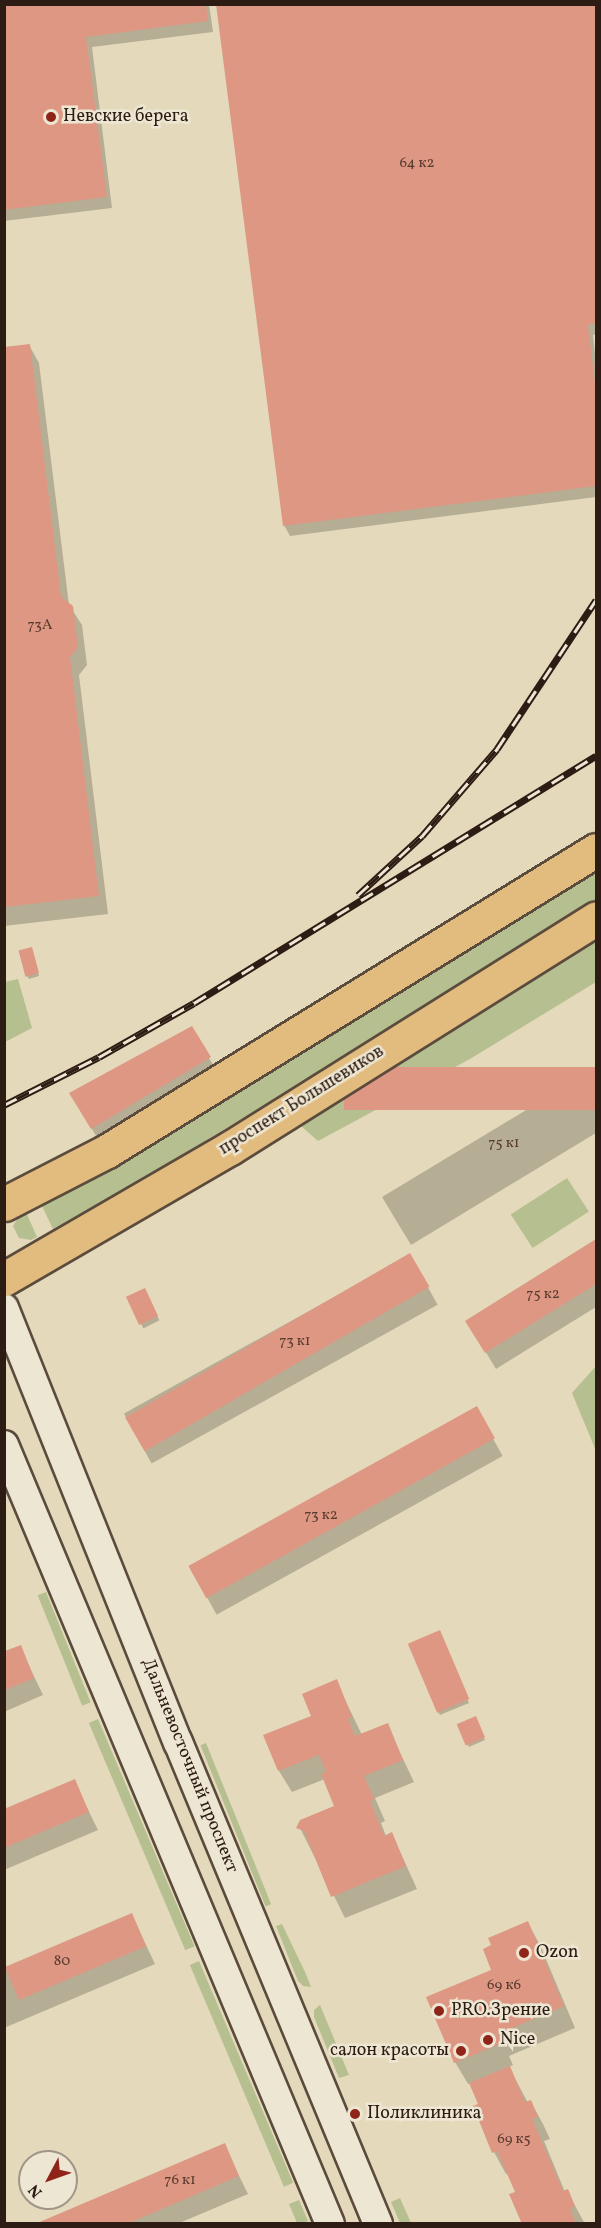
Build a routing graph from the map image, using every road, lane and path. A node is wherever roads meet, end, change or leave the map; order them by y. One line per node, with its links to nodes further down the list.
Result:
1 (597, 850): 3 (main road)
2 (597, 918): 4 (main road, проспект Большевиков)
3 (4, 1204)
4 (4, 1279)
5 (4, 1308): 8 (street, Дальневосточный проспект)
6 (4, 1445): 7 (street)
7 (330, 2223)
8 (378, 2223)

